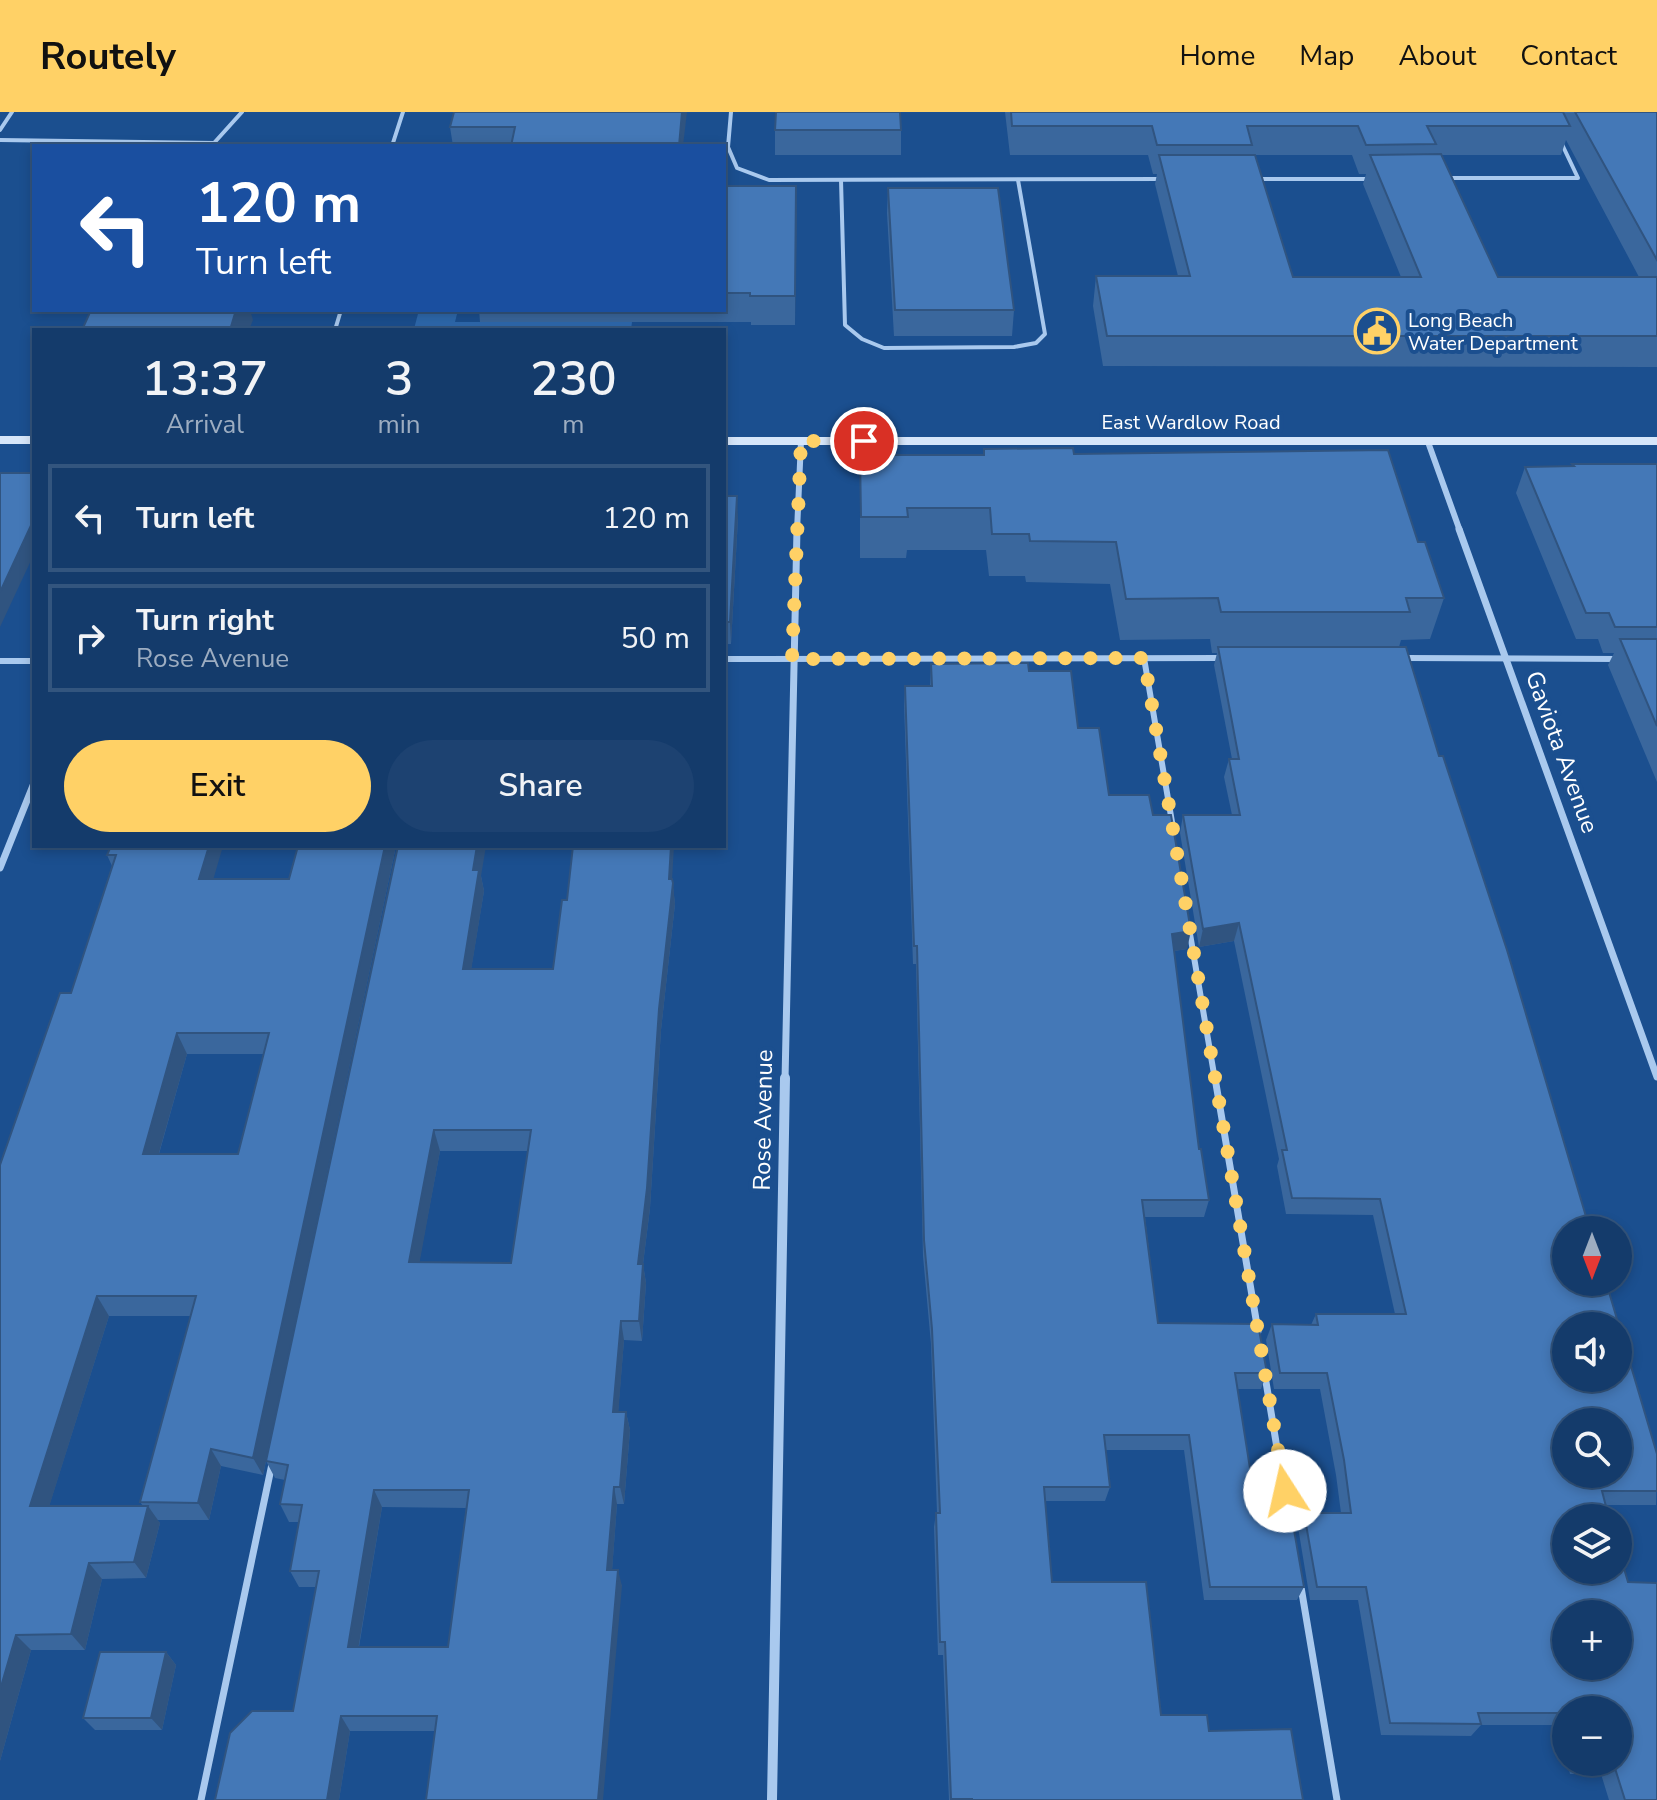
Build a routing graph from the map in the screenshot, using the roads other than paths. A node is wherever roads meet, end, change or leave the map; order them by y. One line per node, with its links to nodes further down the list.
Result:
1 (12, 112): 5 (lane)
2 (242, 112): 7 (lane)
3 (403, 112): 8 (lane)
4 (731, 112): 13 (lane)
5 (0, 130)
6 (1559, 138): 9 (lane)
7 (0, 140)
8 (393, 144)
9 (1438, 178)
10 (1174, 179): 14 (lane)
11 (1251, 179): 12 (lane)
12 (1376, 179)
13 (841, 180): 14 (lane); 14 (lane)
14 (1018, 180)
15 (0, 440): 16 (main road)
16 (32, 440)
17 (726, 441): 18 (main road, East Wardlow Road)
18 (801, 441): 20 (main road, East Wardlow Road); 26 (street, Rose Avenue)
19 (1657, 441): 20 (main road, East Wardlow Road)
20 (1428, 442): 24 (street, Gaviota Avenue)
21 (1144, 658): 22 (lane); 26 (lane); 31 (lane)
22 (1223, 658)
23 (1396, 658): 24 (lane)
24 (1507, 658): 27 (lane); 34 (street, Gaviota Avenue)
25 (726, 659): 26 (lane)
26 (792, 659): 41 (street, Rose Avenue)
27 (1627, 659)
28 (0, 661): 29 (lane)
29 (32, 661)
30 (32, 788): 32 (street)
31 (1173, 830)
32 (0, 868)
33 (1189, 924): 35 (lane)
34 (1657, 1077)
35 (1260, 1346)
36 (1263, 1362): 38 (lane)
37 (274, 1456): 40 (lane)
38 (1292, 1534)
39 (1300, 1581): 42 (lane)
40 (201, 1800)
41 (772, 1800)
42 (1337, 1800)

